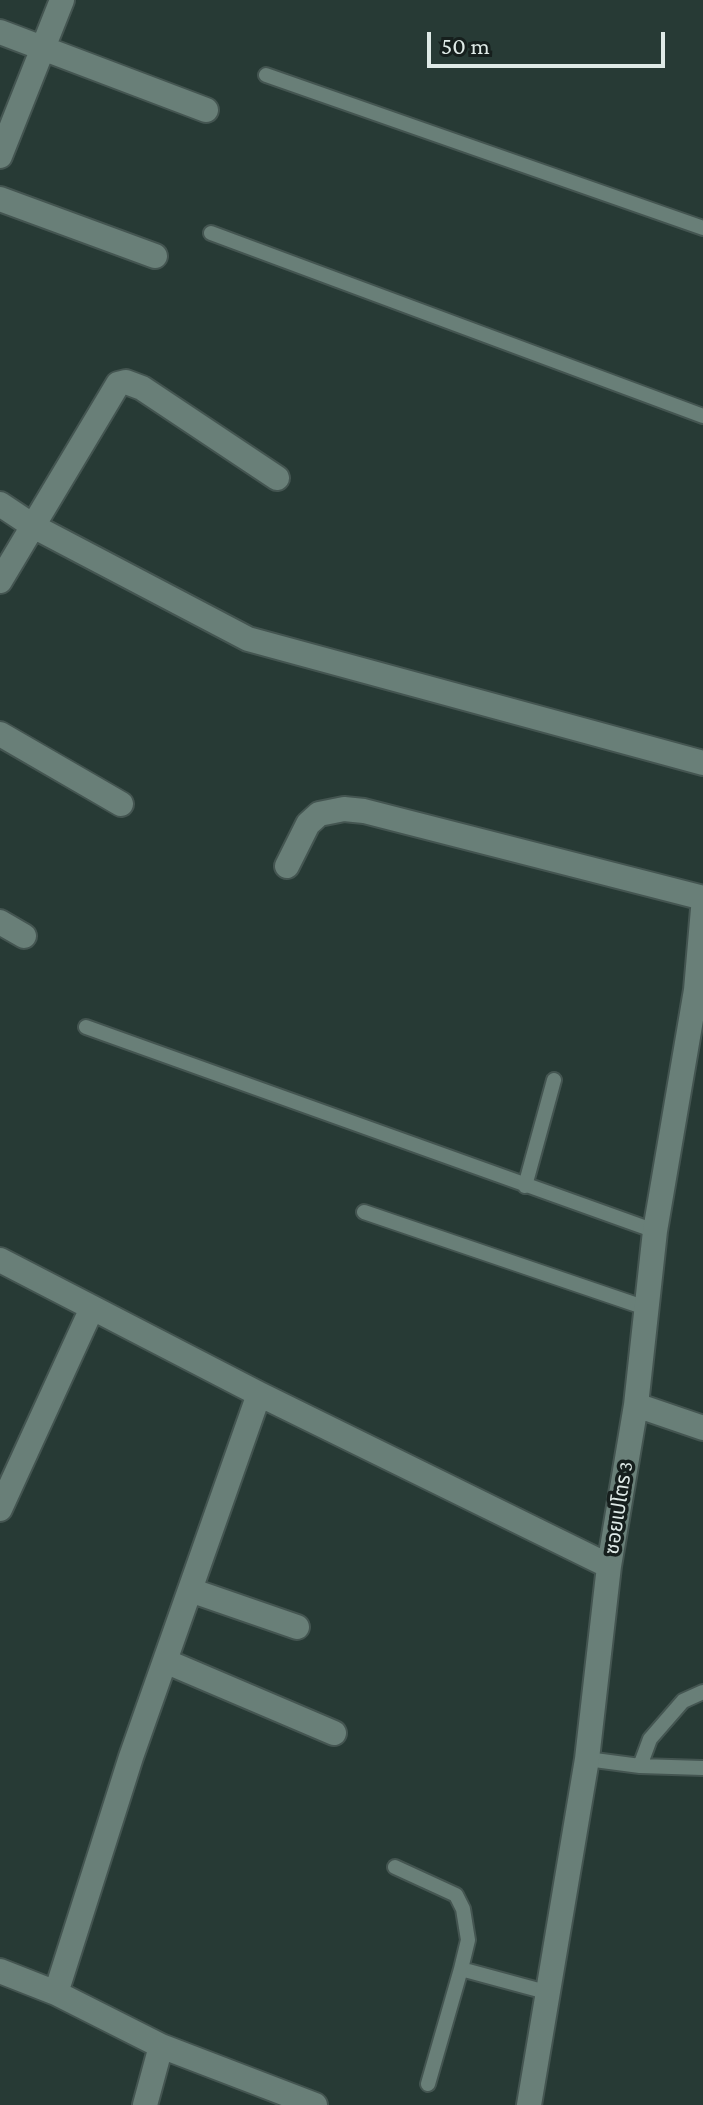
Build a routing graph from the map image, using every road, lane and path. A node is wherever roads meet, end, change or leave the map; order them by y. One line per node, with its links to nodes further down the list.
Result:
1 (62, 0): 3 (street)
2 (0, 32): 3 (street)
3 (43, 47): 5 (street); 6 (street)
4 (266, 75): 8 (lane)
5 (206, 110)
6 (0, 156)
7 (0, 199): 10 (street)
8 (703, 228)
9 (211, 233): 11 (lane)
10 (155, 256)
11 (703, 416)
12 (277, 478): 14 (street)
13 (0, 504): 14 (street)
14 (33, 526): 15 (street); 17 (street)
15 (0, 581)
16 (0, 734): 18 (street)
17 (703, 763)
18 (121, 804)
19 (287, 866): 20 (street)
20 (703, 898)
21 (703, 909): 24 (street, ซอยเปโตร 3)
22 (0, 922): 23 (street)
23 (24, 936)
24 (700, 992): 29 (street, ซอยเปโตร 3)
25 (86, 1027): 27 (lane)
26 (554, 1080): 27 (lane)
27 (525, 1186): 29 (lane)
28 (364, 1212): 32 (lane)
29 (655, 1231): 32 (street, ซอยเปโตร 3)
30 (0, 1260): 31 (street)
31 (92, 1308): 33 (street); 36 (street)
32 (646, 1308): 34 (street, ซอยเปโตร 3)
33 (259, 1394): 37 (street); 38 (street)
34 (636, 1405): 35 (street); 37 (street, ซอยเปโตร 3)
35 (703, 1428)
36 (3, 1495)
37 (609, 1566): 43 (street, ซอยเปโตร 3)
38 (190, 1590): 39 (street); 40 (street)
39 (297, 1627)
40 (165, 1661): 42 (street); 50 (street)
41 (703, 1692): 44 (lane)
42 (334, 1733)
43 (587, 1759): 44 (lane); 49 (street, ซอยเปโตร 3)
44 (640, 1766): 45 (lane)
45 (703, 1768)
46 (395, 1867): 47 (lane)
47 (461, 1969): 49 (lane); 52 (lane)
48 (0, 1971): 50 (street)
49 (546, 1992): 55 (street, ซอยเปโตร 3)
50 (56, 1993): 51 (street)
51 (161, 2046): 53 (street); 54 (street)
52 (428, 2084)
53 (145, 2105)
54 (315, 2105)
55 (529, 2105)

